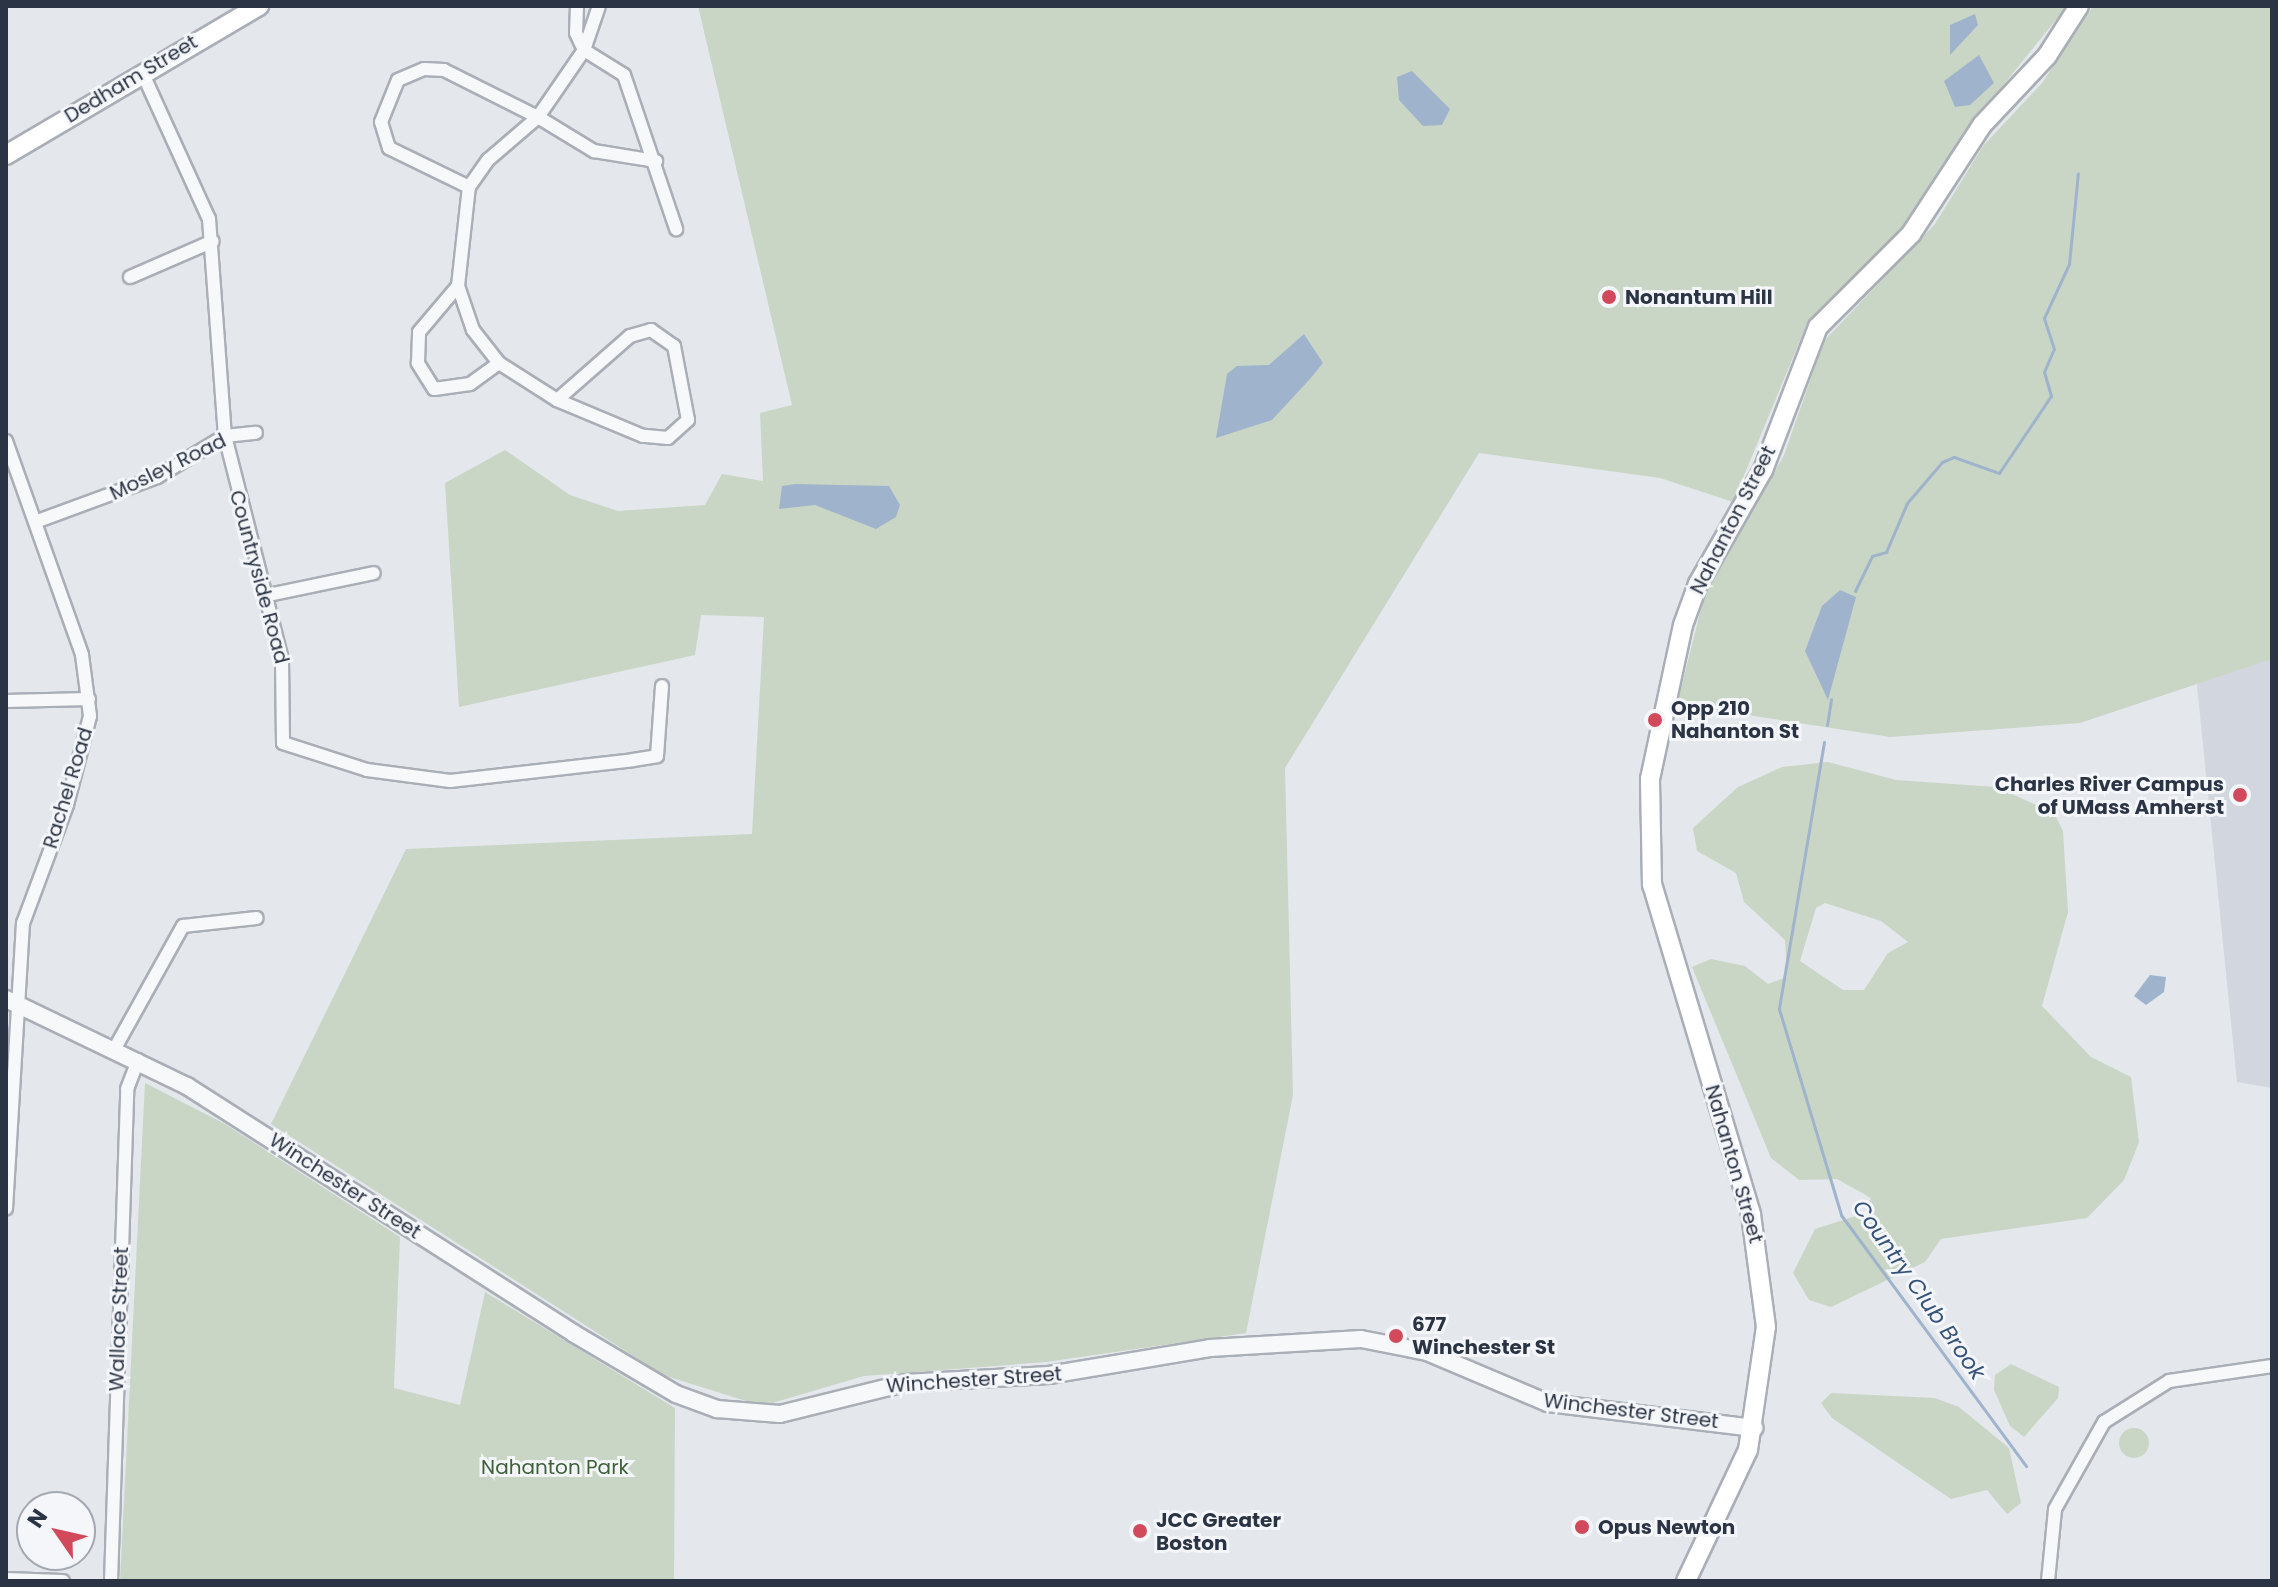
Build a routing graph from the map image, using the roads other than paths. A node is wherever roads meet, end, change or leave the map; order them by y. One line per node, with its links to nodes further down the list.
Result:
1 (259, 6): 6 (main road, Dedham Street)
2 (577, 6): 5 (street)
3 (599, 6): 5 (street)
4 (2079, 6): 32 (main road, Nahanton Street)
5 (584, 50): 7 (street); 9 (street)
6 (142, 72): 8 (main road, Dedham Street); 12 (street, Countryside Road)
7 (538, 117): 9 (street); 10 (street); 10 (street)
8 (6, 155)
9 (656, 161): 11 (street)
10 (469, 187): 14 (street)
11 (676, 229)
12 (213, 241): 13 (street); 18 (street, Countryside Road)
13 (130, 277)
14 (458, 286): 15 (street); 15 (street)
15 (499, 363): 16 (street)
16 (557, 400): 16 (street)
17 (256, 433): 18 (street, Mosley Road)
18 (225, 436): 20 (street, Mosley Road); 22 (street, Countryside Road)
19 (6, 441): 20 (street, Rachel Road)
20 (35, 522): 24 (street, Rachel Road)
21 (374, 573): 22 (street)
22 (264, 596): 23 (street, Countryside Road)
23 (662, 686)
24 (89, 699): 25 (street); 27 (street, Rachel Road)
25 (6, 701)
26 (257, 918): 28 (street)
27 (9, 1000): 28 (street, Winchester Street); 30 (street, Rachel Road)
28 (115, 1048): 29 (street, Winchester Street)
29 (138, 1060): 32 (street, Winchester Street); 35 (street, Wallace Street)
30 (6, 1208)
31 (2272, 1366): 37 (street)
32 (1754, 1428): 36 (main road, Nahanton Street)
33 (6, 1579): 34 (street)
34 (63, 1581)
35 (111, 1581)
36 (1686, 1581)
37 (2048, 1581)

